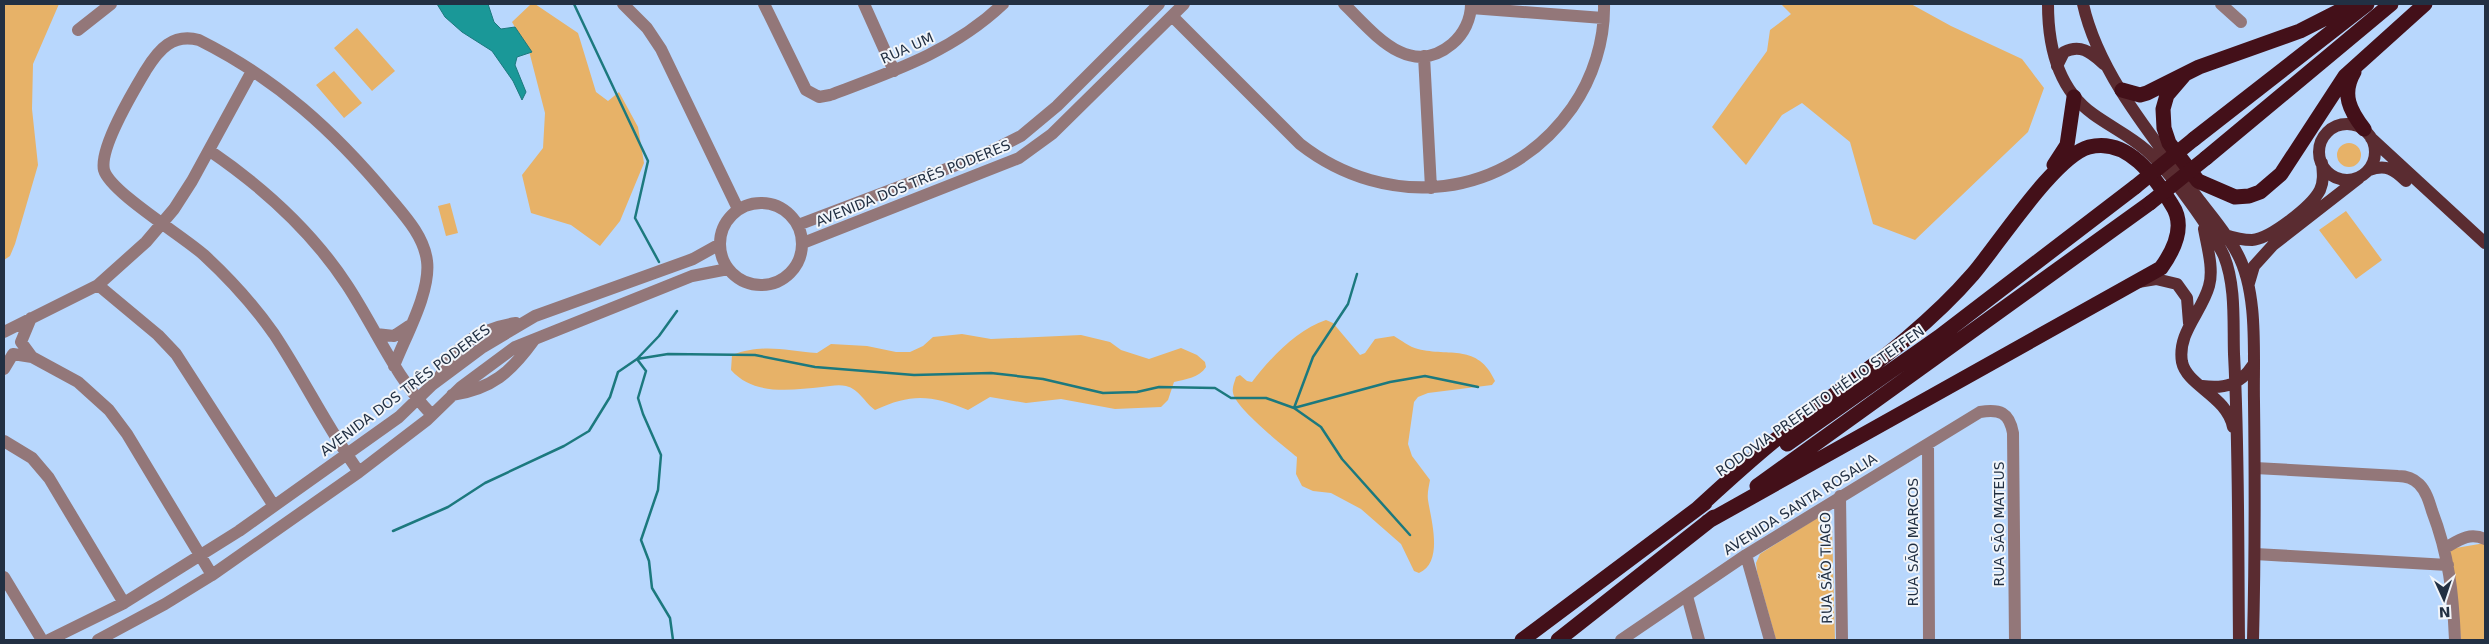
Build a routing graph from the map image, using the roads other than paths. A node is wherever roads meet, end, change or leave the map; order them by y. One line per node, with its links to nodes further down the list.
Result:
1 (111, 4): 21 (street)
2 (623, 4): 37 (street)
3 (764, 4): 27 (street, RUA UM)
4 (864, 4): 27 (street)
5 (1003, 4): 27 (street, RUA UM)
6 (1159, 4): 40 (street, AVENIDA DOS TRÊS PODERES)
7 (1184, 4): 18 (street, AVENIDA DOS TRÊS PODERES)
8 (1344, 4): 22 (street)
9 (1604, 4): 19 (street)
10 (2048, 4): 24 (main road)
11 (2084, 4): 25 (main road)
12 (2221, 4): 20 (street)
13 (2353, 4): 28 (highway)
14 (2367, 4): 83 (highway, RODOVIA PREFEITO HÉLIO STEFFEN, bridge)
15 (2391, 4): 84 (highway, bridge)
16 (2425, 4): 23 (highway)
17 (1471, 6): 19 (street); 22 (street)
18 (1172, 16): 35 (street); 42 (street, AVENIDA DOS TRÊS PODERES)
19 (1603, 18): 35 (street)
20 (2241, 22)
21 (78, 30)
22 (1424, 56): 35 (street)
23 (2364, 57): 28 (highway); 31 (highway)
24 (2058, 66): 25 (main road); 30 (main road)
25 (2109, 68): 29 (main road)
26 (252, 71): 32 (street); 39 (street); 52 (street)
27 (894, 71)
28 (2185, 74): 29 (highway)
29 (2122, 90): 41 (main road)
30 (2074, 97): 36 (highway); 38 (main road)
31 (2367, 134): 33 (main road); 34 (main road); 43 (main road)
32 (210, 151): 39 (street); 56 (street)
33 (2322, 163): 34 (main road); 41 (main road)
34 (2365, 173): 45 (main road); 48 (main road)
35 (1431, 188)
36 (2027, 206): 47 (highway); 83 (highway)
37 (738, 209): 40 (street); 44 (street)
38 (2203, 221): 54 (main road); 69 (main road)
39 (163, 223): 49 (street); 78 (street)
40 (798, 225): 42 (street)
41 (2225, 234): 48 (main road)
42 (803, 243): 46 (street)
43 (2485, 243)
44 (720, 244): 46 (street); 51 (street, AVENIDA DOS TRÊS PODERES)
45 (2485, 252)
46 (728, 269): 57 (street)
47 (2138, 282): 54 (main road); 84 (highway)
48 (2249, 283): 63 (main road)
49 (98, 285): 50 (street); 82 (street)
50 (31, 318): 55 (street); 58 (street)
51 (526, 321): 53 (street, AVENIDA DOS TRÊS PODERES); 68 (street)
52 (411, 324): 56 (street); 64 (street)
53 (512, 328): 59 (street); 61 (street, AVENIDA DOS TRÊS PODERES)
54 (2189, 328): 70 (main road)
55 (4, 332): 58 (street)
56 (376, 334): 64 (street)
57 (535, 338): 59 (street); 71 (street)
58 (21, 342): 60 (street); 62 (street)
59 (522, 344): 66 (street)
60 (8, 353): 62 (street); 65 (street)
61 (472, 355): 66 (street); 67 (street, AVENIDA DOS TRÊS PODERES)
62 (32, 357): 89 (street)
63 (2253, 365): 69 (main road); 79 (main road)
64 (394, 366): 72 (street)
65 (4, 369)
66 (482, 371): 71 (street)
67 (450, 372): 68 (street, AVENIDA DOS TRÊS PODERES); 71 (street)
68 (437, 381): 72 (street, AVENIDA DOS TRÊS PODERES)
69 (2236, 383): 70 (main road); 75 (main road)
70 (2202, 386): 75 (main road)
71 (457, 391): 74 (street)
72 (417, 399): 74 (street); 78 (street, AVENIDA DOS TRÊS PODERES)
73 (2002, 412): 77 (street, AVENIDA SANTA ROSALIA); 105 (street, RUA SÃO MATEUS)
74 (432, 415): 80 (street)
75 (2236, 440): 106 (main road)
76 (4, 441): 94 (street)
77 (1928, 444): 81 (street, AVENIDA SANTA ROSALIA); 104 (street, RUA SÃO MARCOS)
78 (346, 455): 80 (street); 82 (street, AVENIDA DOS TRÊS PODERES)
79 (2255, 468): 86 (street); 88 (main road)
80 (358, 472): 91 (street)
81 (1840, 496): 87 (street, AVENIDA SANTA ROSALIA); 103 (street, RUA SÃO TIAGO)
82 (274, 506): 89 (street, AVENIDA DOS TRÊS PODERES)
83 (1697, 509): 99 (highway, RODOVIA PREFEITO HÉLIO STEFFEN)
84 (1707, 522): 100 (highway)
85 (2485, 539): 86 (street)
86 (2445, 548): 90 (street)
87 (1746, 554): 93 (street, AVENIDA SANTA ROSALIA); 102 (street)
88 (2255, 554): 90 (street); 107 (main road)
89 (200, 556): 91 (street); 94 (street, AVENIDA DOS TRÊS PODERES)
90 (2448, 565): 108 (street)
91 (212, 575): 98 (street)
92 (4, 577): 96 (street)
93 (1687, 596): 95 (street, AVENIDA SANTA ROSALIA); 101 (street)
94 (124, 603): 97 (street, AVENIDA DOS TRÊS PODERES)
95 (1624, 639)
96 (42, 640)
97 (49, 640)
98 (98, 640)
99 (1522, 640)
100 (1558, 640)
101 (1699, 640)
102 (1770, 640)
103 (1842, 640)
104 (1929, 640)
105 (2015, 640)
106 (2239, 640)
107 (2253, 640)
108 (2455, 640)

